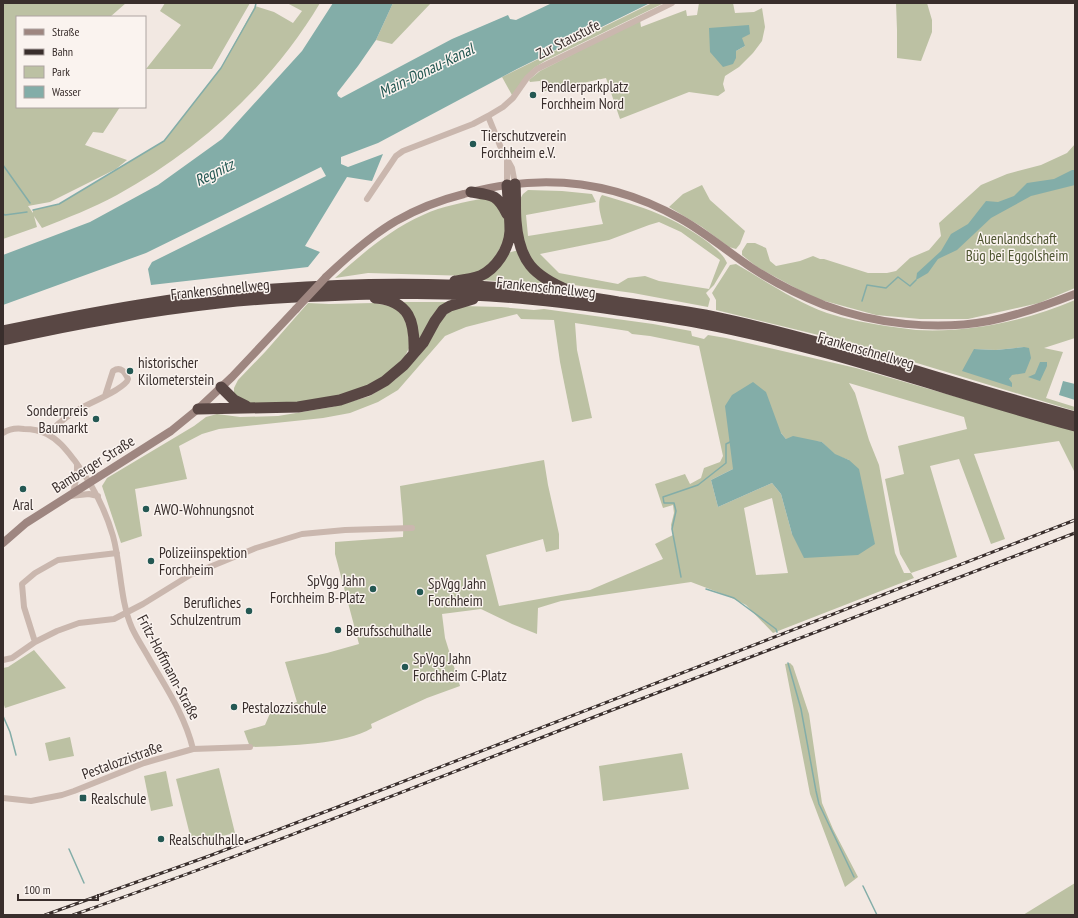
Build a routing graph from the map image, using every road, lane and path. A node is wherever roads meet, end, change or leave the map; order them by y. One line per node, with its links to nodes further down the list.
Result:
1 (672, 3): 2 (street, Zur Staustufe)
2 (488, 116): 3 (street); 5 (street, Zur Staustufe)
3 (511, 184): 4 (main road, Bamberger Straße); 6 (highway); 9 (main road, Bamberger Straße); 11 (highway)
4 (471, 192): 6 (highway); 15 (main road, Bamberger Straße, bridge)
5 (367, 199)
6 (509, 218): 7 (highway)
7 (431, 285): 11 (highway, Frankenschnellweg); 12 (highway, Frankenschnellweg)
8 (363, 294): 10 (highway, Frankenschnellweg); 13 (highway, Frankenschnellweg); 14 (highway)
9 (1075, 294)
10 (492, 296): 14 (highway); 21 (highway, Frankenschnellweg)
11 (585, 297): 20 (highway, Frankenschnellweg)
12 (3, 331)
13 (3, 340)
14 (414, 352): 18 (highway)
15 (221, 387): 17 (highway); 18 (highway); 19 (main road, Bamberger Straße)
16 (105, 396): 16 (street); 23 (street)
17 (231, 407): 18 (highway); 19 (highway)
18 (248, 407)
19 (198, 409): 25 (main road, Bamberger Straße)
20 (1075, 417)
21 (1075, 426)
22 (3, 432): 23 (street)
23 (48, 434): 24 (street, Fritz-Hoffmann-Straße)
24 (76, 464): 25 (street, Fritz-Hoffmann-Straße); 26 (street)
25 (90, 482): 26 (main road, Bamberger Straße); 27 (street, Fritz-Hoffmann-Straße)
26 (71, 494): 27 (street); 29 (main road, Bamberger Straße)
27 (98, 496): 30 (street, Fritz-Hoffmann-Straße)
28 (412, 528): 31 (street)
29 (3, 543)
30 (117, 553): 31 (street, Fritz-Hoffmann-Straße); 32 (street)
31 (127, 613): 32 (street); 35 (street, Fritz-Hoffmann-Straße)
32 (35, 642): 33 (street)
33 (3, 660)
34 (250, 747): 35 (street, Pestalozzistraße)
35 (193, 749): 36 (street, Pestalozzistraße)
36 (3, 798)

